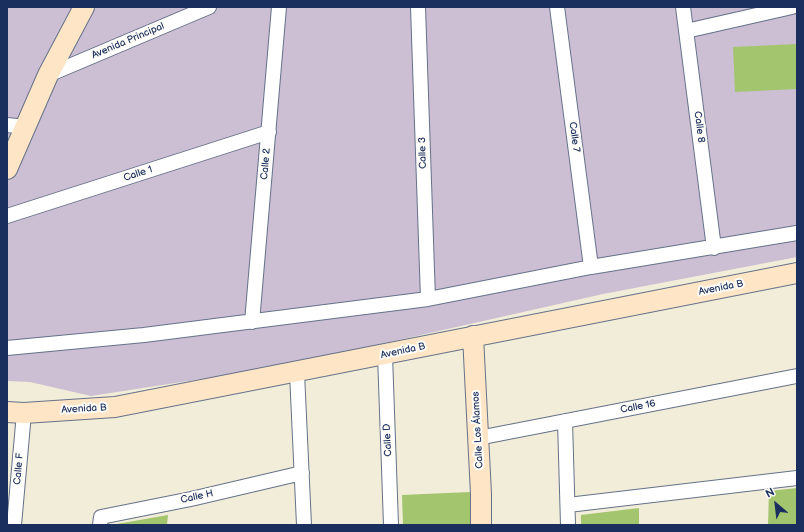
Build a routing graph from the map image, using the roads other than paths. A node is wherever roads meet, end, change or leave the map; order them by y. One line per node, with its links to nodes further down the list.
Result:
1 (84, 7): 9 (street)
2 (209, 7): 9 (street, Avenida Principal)
3 (280, 7): 11 (street, Calle 2)
4 (418, 7): 18 (street, Calle 3)
5 (557, 7): 16 (street, Calle 7)
6 (683, 7): 8 (street, Calle 8)
7 (792, 7): 8 (street)
8 (686, 30): 15 (street, Calle 8)
9 (48, 75): 10 (street)
10 (16, 126): 12 (street)
11 (269, 132): 13 (street, Calle 1); 19 (street, Calle 2)
12 (7, 168)
13 (7, 216)
14 (797, 233): 15 (street)
15 (714, 248): 16 (street)
16 (591, 267): 18 (street)
17 (797, 273): 20 (street, Avenida B)
18 (428, 299): 19 (street)
19 (252, 322): 21 (street)
20 (473, 336): 22 (street, Avenida B); 27 (street, Calle Los Álamos)
21 (7, 348)
22 (385, 355): 23 (street, Avenida B); 34 (street, Calle D)
23 (297, 373): 25 (street, Avenida B); 28 (street)
24 (797, 376): 26 (street, Calle 16)
25 (15, 412): 31 (street, Calle F)
26 (565, 421): 27 (street, Calle 16); 30 (street)
27 (478, 438): 35 (street, Calle Los Álamos)
28 (302, 473): 32 (street, Calle H); 33 (street)
29 (797, 478): 30 (street)
30 (568, 505): 36 (street)
31 (14, 525)
32 (100, 525)
33 (304, 525)
34 (391, 525)
35 (481, 525)
36 (568, 525)

